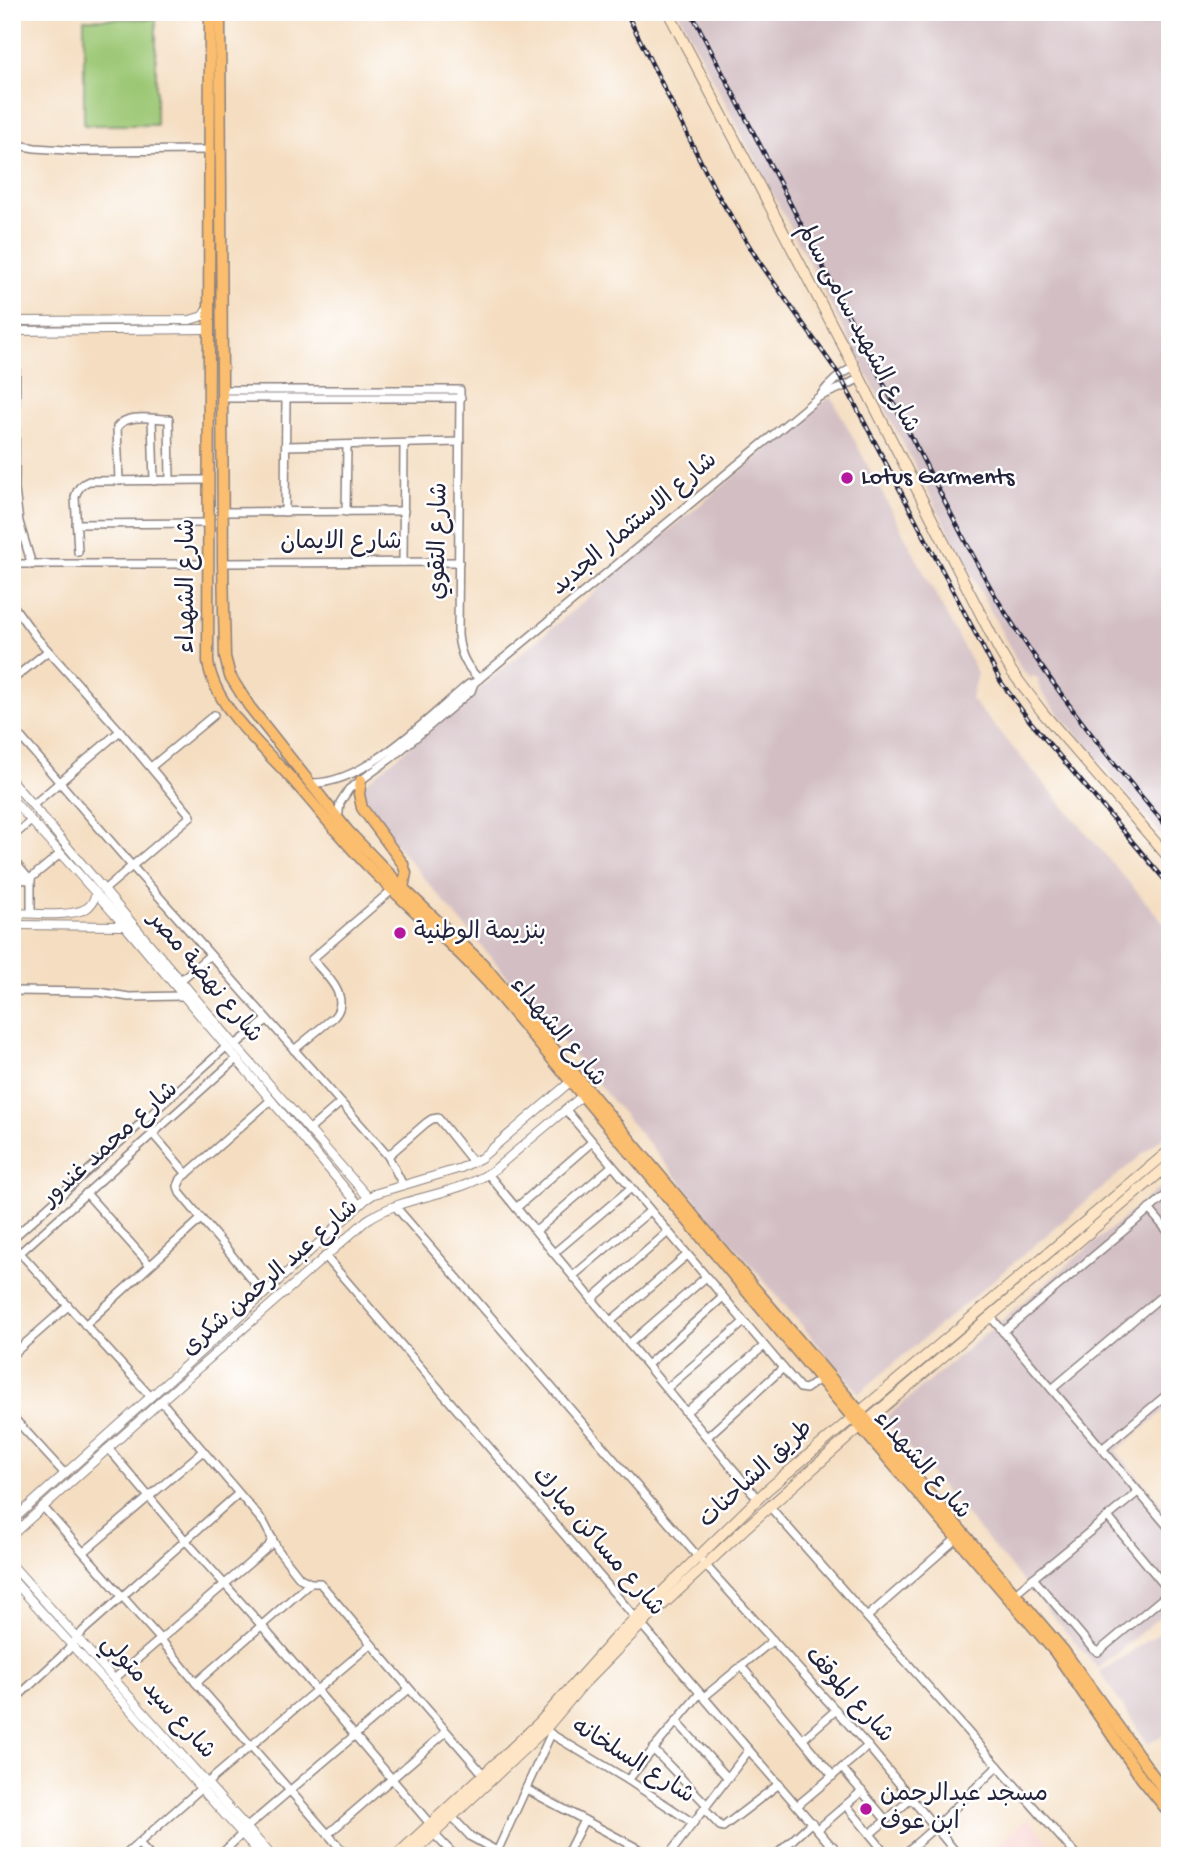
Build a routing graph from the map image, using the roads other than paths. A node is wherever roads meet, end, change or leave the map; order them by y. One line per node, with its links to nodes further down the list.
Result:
1 (210, 12): 5 (highway, شارع الشهداء)
2 (220, 12): 7 (highway, شارع الشهداء)
3 (668, 12): 13 (main road, شارع الشهيد سامى سالم)
4 (12, 144): 5 (street)
5 (210, 150): 6 (highway, شارع الشهداء)
6 (209, 222): 7 (highway); 8 (highway, شارع الشهداء)
7 (221, 224): 9 (highway, شارع الشهداء)
8 (209, 247): 9 (highway); 10 (highway, شارع الشهداء)
9 (221, 248): 15 (highway, شارع الشهداء)
10 (209, 304): 11 (street); 12 (highway, شارع الشهداء)
11 (14, 326): 12 (street); 40 (street)
12 (209, 329): 25 (highway, شارع الشهداء)
13 (854, 367): 14 (main road, شارع الشهيد سامى سالم); 17 (street, شارع الاستثمار الجديد)
14 (860, 378): 17 (street, شارع الاستثمار الجديد); 64 (main road, شارع الشهيد سامى سالم)
15 (221, 394): 16 (street); 18 (street); 28 (highway, شارع الشهداء)
16 (332, 394): 18 (street); 20 (street, شارع التقوي)
17 (820, 396): 44 (street, شارع الاستثمار الجديد)
18 (286, 398): 23 (street)
19 (152, 419): 24 (street); 26 (street); 27 (street)
20 (460, 442): 21 (street); 36 (street, شارع التقوي)
21 (404, 444): 22 (street); 31 (street)
22 (347, 445): 23 (street); 30 (street)
23 (286, 446): 29 (street)
24 (170, 480): 25 (street); 27 (street)
25 (209, 480): 32 (highway, شارع الشهداء)
26 (119, 481): 27 (street); 33 (street)
27 (154, 481)
28 (223, 512): 29 (street); 37 (highway, شارع الشهداء)
29 (285, 512): 30 (street)
30 (346, 512): 31 (street)
31 (404, 512): 35 (street)
32 (209, 523): 33 (street); 38 (highway, شارع الشهداء)
33 (76, 524): 34 (street)
34 (78, 552)
35 (403, 562): 36 (street, شارع الايمان); 37 (street, شارع الايمان)
36 (459, 562): 44 (street, شارع التقوي)
37 (223, 563): 45 (highway, شارع الشهداء)
38 (208, 564): 40 (street); 46 (highway, شارع الشهداء)
39 (12, 565): 40 (street)
40 (32, 565)
41 (12, 604): 42 (street)
42 (48, 650): 43 (street); 51 (street)
43 (12, 680)
44 (476, 681): 53 (street, شارع الاستثمار الجديد)
45 (235, 685): 46 (highway); 47 (highway, شارع الشهداء)
46 (220, 696): 49 (highway, شارع الشهداء)
47 (249, 706): 49 (highway); 56 (highway, شارع الشهداء)
48 (214, 715): 52 (street)
49 (237, 719): 69 (highway, شارع الشهداء)
50 (12, 727): 55 (street)
51 (120, 731): 52 (street); 55 (street)
52 (151, 767): 65 (street)
53 (359, 776): 56 (street, شارع الاستثمار الجديد); 59 (street, شارع الاستثمار الجديد); 69 (highway)
54 (12, 781): 58 (street, شارع نهضة مصر)
55 (60, 783): 58 (street); 65 (street)
56 (310, 783): 59 (highway, شارع الشهداء)
57 (12, 799): 60 (street, شارع نهضة مصر)
58 (33, 805): 68 (street, شارع نهضة مصر)
59 (338, 818): 69 (highway, شارع الشهداء)
60 (31, 821): 61 (street); 62 (street, شارع نهضة مصر)
61 (12, 837)
62 (60, 854): 67 (street); 70 (street, شارع نهضة مصر)
63 (12, 859): 67 (street)
64 (1170, 859)
65 (132, 866): 68 (street); 75 (street)
66 (12, 879): 67 (street)
67 (30, 880): 72 (street)
68 (105, 889): 76 (street, شارع نهضة مصر)
69 (398, 889): 81 (street); 83 (highway, شارع الشهداء); 138 (highway, شارع الشهداء)
70 (96, 894): 72 (street); 74 (street, شارع نهضة مصر)
71 (12, 913): 72 (street)
72 (31, 913)
73 (12, 925): 74 (street)
74 (125, 926): 78 (street, شارع نهضة مصر)
75 (210, 955): 76 (street); 79 (street)
76 (181, 980): 80 (street, شارع نهضة مصر)
77 (12, 991): 78 (street)
78 (182, 996): 80 (street, شارع نهضة مصر)
79 (267, 1020): 80 (street, شارع محمد غندور); 81 (street)
80 (231, 1046): 82 (street, شارع نهضة مصر); 89 (street, شارع نهضة مصر); 120 (street, شارع محمد غندور)
81 (294, 1050): 87 (street)
82 (236, 1059): 86 (street, شارع نهضة مصر); 90 (street, شارع محمد غندور)
83 (570, 1082): 84 (street, شارع عبد الرحمن شكرى); 85 (highway, شارع الشهداء)
84 (555, 1095): 88 (street); 95 (street, شارع عبد الرحمن شكرى)
85 (582, 1096): 88 (street, شارع عبد الرحمن شكرى); 138 (highway, شارع الشهداء)
86 (271, 1100): 98 (street, شارع نهضة مصر); 101 (street)
87 (340, 1103): 89 (street); 93 (street)
88 (565, 1110): 91 (street); 102 (street, شارع عبد الرحمن شكرى)
89 (309, 1130): 94 (street, شارع نهضة مصر)
90 (152, 1133): 101 (street); 108 (street, شارع محمد غندور)
91 (592, 1142): 97 (street); 113 (street)
92 (1170, 1150): 100 (main road, طريق الشاحنات)
93 (388, 1156): 95 (street); 104 (street)
94 (336, 1160): 98 (street); 110 (street, شارع نهضة مصر)
95 (474, 1162): 99 (street, شارع عبد الرحمن شكرى)
96 (1170, 1164): 100 (main road, طريق الشاحنات)
97 (612, 1166): 106 (street); 117 (street)
98 (328, 1168): 111 (street, شارع نهضة مصر)
99 (453, 1170): 103 (street, شارع عبد الرحمن شكرى); 105 (street)
100 (1151, 1172): 128 (main road, طريق الشاحنات); 131 (main road, طريق الشاحنات)
101 (187, 1174): 116 (street)
102 (488, 1174): 105 (street, شارع عبد الرحمن شكرى); 113 (street)
103 (433, 1176): 104 (street, شارع عبد الرحمن شكرى); 109 (street)
104 (403, 1185): 110 (street, شارع عبد الرحمن شكرى)
105 (457, 1187): 109 (street, شارع عبد الرحمن شكرى)
106 (631, 1188): 115 (street); 123 (street)
107 (1170, 1192): 114 (street)
108 (86, 1193): 122 (street, شارع محمد غندور); 127 (street)
109 (439, 1193): 112 (street, شارع عبد الرحمن شكرى)
110 (368, 1197): 111 (street, شارع عبد الرحمن شكرى)
111 (359, 1205): 134 (street, شارع عبد الرحمن شكرى)
112 (396, 1206): 125 (street, شارع عبد الرحمن شكرى); 187 (street, شارع الموقف)
113 (516, 1208): 117 (street)
114 (1149, 1209): 119 (street); 148 (street)
115 (650, 1211): 118 (street); 129 (street)
116 (201, 1219): 127 (street); 134 (street)
117 (536, 1231): 123 (street)
118 (668, 1232): 124 (street); 137 (street)
119 (1170, 1234)
120 (12, 1238)
121 (12, 1244): 122 (street)
122 (20, 1253): 126 (street, شارع محمد غندور); 139 (street)
123 (554, 1253): 129 (street)
124 (687, 1255): 130 (street); 143 (street)
125 (325, 1256): 142 (street, شارع عبد الرحمن شكرى); 197 (street, شارع مساكن مبارك)
126 (12, 1260)
127 (150, 1265): 146 (street)
128 (1027, 1269): 131 (main road); 133 (main road, طريق الشاحنات)
129 (573, 1276): 137 (street)
130 (706, 1277): 135 (street); 149 (street)
131 (1036, 1277): 136 (main road, طريق الشاحنات)
132 (1170, 1289): 156 (street)
133 (1002, 1290): 136 (main road); 161 (main road, طريق الشاحنات)
134 (264, 1294): 140 (street, شارع عبد الرحمن شكرى)
135 (723, 1297): 145 (street); 152 (street)
136 (1011, 1298): 141 (main road, طريق الشاحنات)
137 (592, 1299): 143 (street)
138 (759, 1299): 154 (highway, شارع الشهداء); 161 (highway, شارع الشهداء)
139 (68, 1306): 146 (street); 151 (street)
140 (248, 1309): 142 (street); 144 (street, شارع عبد الرحمن شكرى)
141 (990, 1316): 148 (street); 163 (main road, طريق الشاحنات)
142 (256, 1317): 147 (street, شارع عبد الرحمن شكرى)
143 (611, 1321): 149 (street)
144 (234, 1322): 147 (street); 158 (street, شارع عبد الرحمن شكرى)
145 (744, 1322): 150 (street); 155 (street)
146 (85, 1325): 158 (street)
147 (242, 1329): 159 (street, شارع عبد الرحمن شكرى)
148 (1003, 1332): 156 (street)
149 (629, 1344): 152 (street)
150 (764, 1346): 153 (street); 160 (street)
151 (12, 1355)
152 (647, 1365): 155 (street)
153 (783, 1368): 154 (street); 164 (street)
154 (820, 1379): 161 (highway, شارع الشهداء)
155 (666, 1388): 160 (street)
156 (1052, 1389): 166 (street)
157 (1170, 1392): 166 (street)
158 (151, 1397): 168 (street, شارع عبد الرحمن شكرى)
159 (161, 1401): 165 (street, شارع عبد الرحمن شكرى); 167 (street)
160 (686, 1412): 164 (street)
161 (855, 1414): 163 (highway, شارع الشهداء); 172 (main road, طريق الشاحنات)
162 (12, 1416): 168 (street)
163 (863, 1424): 175 (main road, طريق الشاحنات); 184 (highway, شارع الشهداء); 194 (highway, شارع الشهداء)
164 (707, 1437): 172 (street)
165 (108, 1448): 171 (street); 173 (street, شارع عبد الرحمن شكرى)
166 (1102, 1448): 169 (street)
167 (203, 1451): 170 (street); 171 (street)
168 (65, 1474): 178 (street, شارع عبد الرحمن شكرى)
169 (1138, 1492): 177 (street); 180 (street)
170 (239, 1494): 183 (street); 185 (street)
171 (149, 1496): 185 (street); 186 (street)
172 (758, 1499): 174 (main road, طريق الشاحنات)
173 (43, 1507): 182 (street, شارع عبد الرحمن شكرى); 186 (street)
174 (750, 1507): 176 (main road); 179 (main road, طريق الشاحنات)
175 (770, 1507): 176 (main road, طريق الشاحنات); 196 (street)
176 (758, 1517): 181 (main road, طريق الشاحنات)
177 (1108, 1517): 189 (street); 193 (street)
178 (12, 1521)
179 (734, 1522): 181 (main road); 187 (main road, طريق الشاحنات)
180 (1170, 1529)
181 (743, 1530): 187 (main road, طريق الشاحنات)
182 (12, 1535)
183 (272, 1537): 191 (street); 192 (street)
184 (956, 1539): 196 (street); 237 (highway, شارع الشهداء)
185 (186, 1541): 192 (street); 195 (street)
186 (84, 1552): 195 (street)
187 (702, 1562): 197 (main road, طريق الشاحنات); 200 (street, شارع الموقف)
188 (12, 1565): 201 (street, شارع سيد متولي)
189 (1033, 1578): 193 (street); 194 (street)
190 (12, 1579): 201 (street, شارع سيد متولي)
191 (310, 1583): 198 (street); 202 (street)
192 (225, 1584): 198 (street); 199 (street)
193 (1170, 1592)
194 (1015, 1593): 233 (highway, شارع الشهداء)
195 (123, 1597): 199 (street); 201 (street)
196 (867, 1617): 220 (street)
197 (639, 1622): 208 (street, شارع مساكن مبارك); 212 (main road, طريق الشاحنات); 222 (main road, طريق الشاحنات)
198 (262, 1626): 205 (street); 207 (street)
199 (161, 1640): 204 (street); 205 (street)
200 (773, 1640): 203 (street); 210 (street, شارع الموقف)
201 (75, 1642): 204 (street, شارع سيد متولي); 209 (street); 228 (street, شارع سيد متولي)
202 (371, 1644): 206 (street); 207 (street)
203 (741, 1666): 208 (street); 215 (street)
204 (114, 1679): 228 (street, شارع سيد متولي)
205 (196, 1683): 216 (street)
206 (409, 1689): 213 (street); 214 (street)
207 (316, 1691): 214 (street); 216 (street)
208 (702, 1695): 211 (street); 219 (street, شارع مساكن مبارك)
209 (12, 1702)
210 (836, 1710): 215 (street); 217 (street, شارع الموقف)
211 (676, 1721): 218 (street); 224 (street)
212 (548, 1731): 226 (street, شارع السلخانه); 230 (street); 238 (main road, طريق الشاحنات)
213 (446, 1732): 222 (street); 225 (street)
214 (354, 1736): 225 (street); 229 (street)
215 (803, 1739): 223 (street)
216 (252, 1746): 228 (street); 229 (street)
217 (868, 1746): 221 (street); 232 (street, شارع الموقف)
218 (653, 1749): 226 (street); 236 (street)
219 (749, 1750): 224 (street); 227 (street, شارع مساكن مبارك)
220 (998, 1766): 243 (street); 271 (street)
221 (842, 1768): 223 (street); 231 (street)
222 (484, 1775): 245 (main road, طريق الشاحنات)
223 (833, 1776): 234 (street)
224 (727, 1779): 236 (street)
225 (391, 1780): 245 (street); 247 (street)
226 (628, 1780): 242 (street, شارع السلخانه)
227 (779, 1784): 234 (street, شارع مساكن مبارك); 236 (street)
228 (204, 1786): 246 (street, شارع سيد متولي); 249 (street)
229 (290, 1790): 246 (street); 247 (street)
230 (526, 1790): 239 (street); 252 (street)
231 (862, 1791): 235 (street); 240 (street)
232 (912, 1798): 240 (street); 243 (street, شارع الموقف)
233 (1170, 1799)
234 (798, 1805): 241 (street, شارع مساكن مبارك)
235 (846, 1805): 244 (street); 248 (street)
236 (705, 1807): 242 (street)
237 (1170, 1814)
238 (452, 1817): 245 (main road, طريق الشاحنات); 252 (street)
239 (584, 1820): 251 (street); 263 (street)
240 (886, 1820): 248 (street)
241 (812, 1822): 244 (street, شارع مساكن مبارك); 265 (street)
242 (693, 1823): 253 (street)
243 (935, 1827): 269 (street); 270 (street, شارع الموقف)
244 (818, 1829): 250 (street, شارع مساكن مبارك)
245 (432, 1830): 260 (main road, طريق الشاحنات); 261 (main road, طريق الشاحنات); 262 (street)
246 (244, 1831): 256 (street); 257 (street, شارع سيد متولي); 258 (street, شارع سيد متولي)
247 (328, 1834): 259 (street)
248 (870, 1834): 268 (street)
249 (138, 1843): 254 (street); 255 (street)
250 (833, 1846): 266 (street); 267 (street, شارع مساكن مبارك)
251 (639, 1853): 264 (street)
252 (496, 1854)
253 (670, 1855)
254 (124, 1856)
255 (150, 1856)
256 (219, 1856)
257 (262, 1856)
258 (272, 1856)
259 (347, 1856)
260 (396, 1856)
261 (410, 1856)
262 (454, 1856)
263 (566, 1856)
264 (652, 1856)
265 (775, 1856)
266 (821, 1856)
267 (841, 1856)
268 (888, 1856)
269 (902, 1856)
270 (959, 1856)
271 (1077, 1856)

